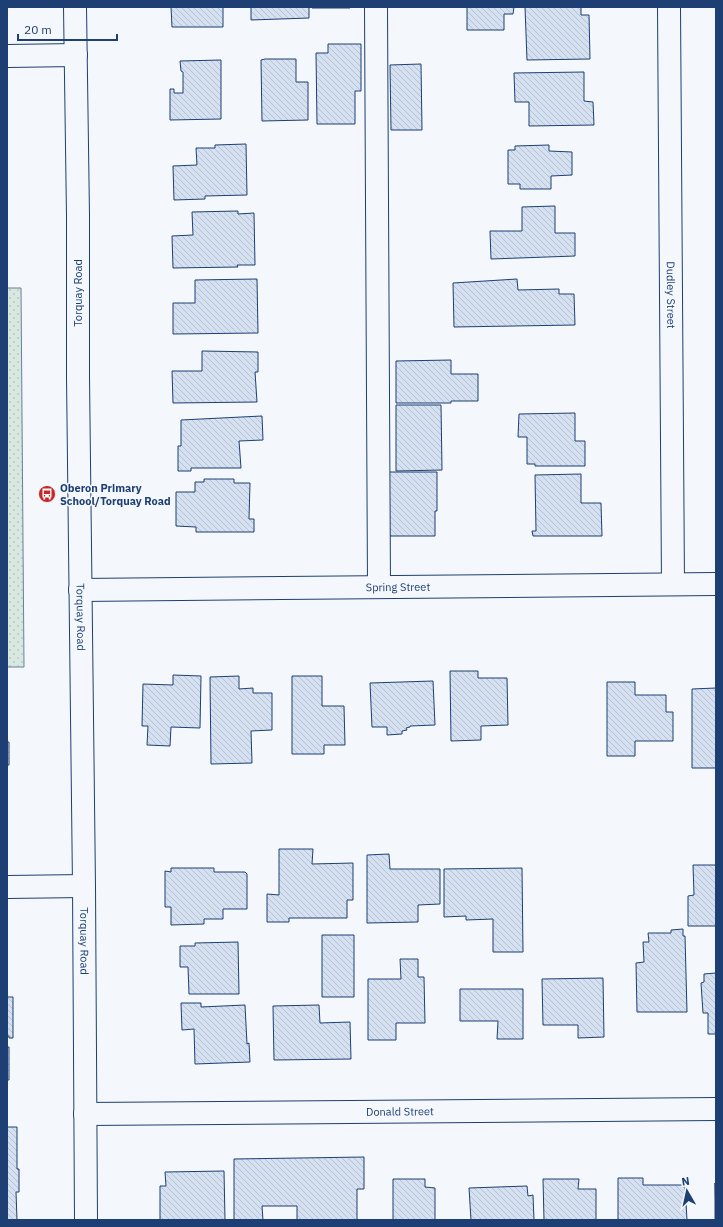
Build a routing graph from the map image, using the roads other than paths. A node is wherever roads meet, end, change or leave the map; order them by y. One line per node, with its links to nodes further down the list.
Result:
1 (376, 7): 8 (street)
2 (669, 7): 6 (street, Dudley Street)
3 (76, 9): 4 (street, Torquay Road)
4 (76, 55): 5 (street); 9 (street, Torquay Road)
5 (7, 56)
6 (673, 584): 7 (street, Spring Street); 8 (street, Spring Street)
7 (716, 584)
8 (379, 587): 9 (street, Spring Street)
9 (80, 590): 10 (street, Torquay Road)
10 (84, 886): 11 (street); 13 (street, Torquay Road)
11 (7, 887)
12 (716, 1109): 13 (street, Donald Street)
13 (85, 1114): 14 (street, Torquay Road)
14 (86, 1220)

